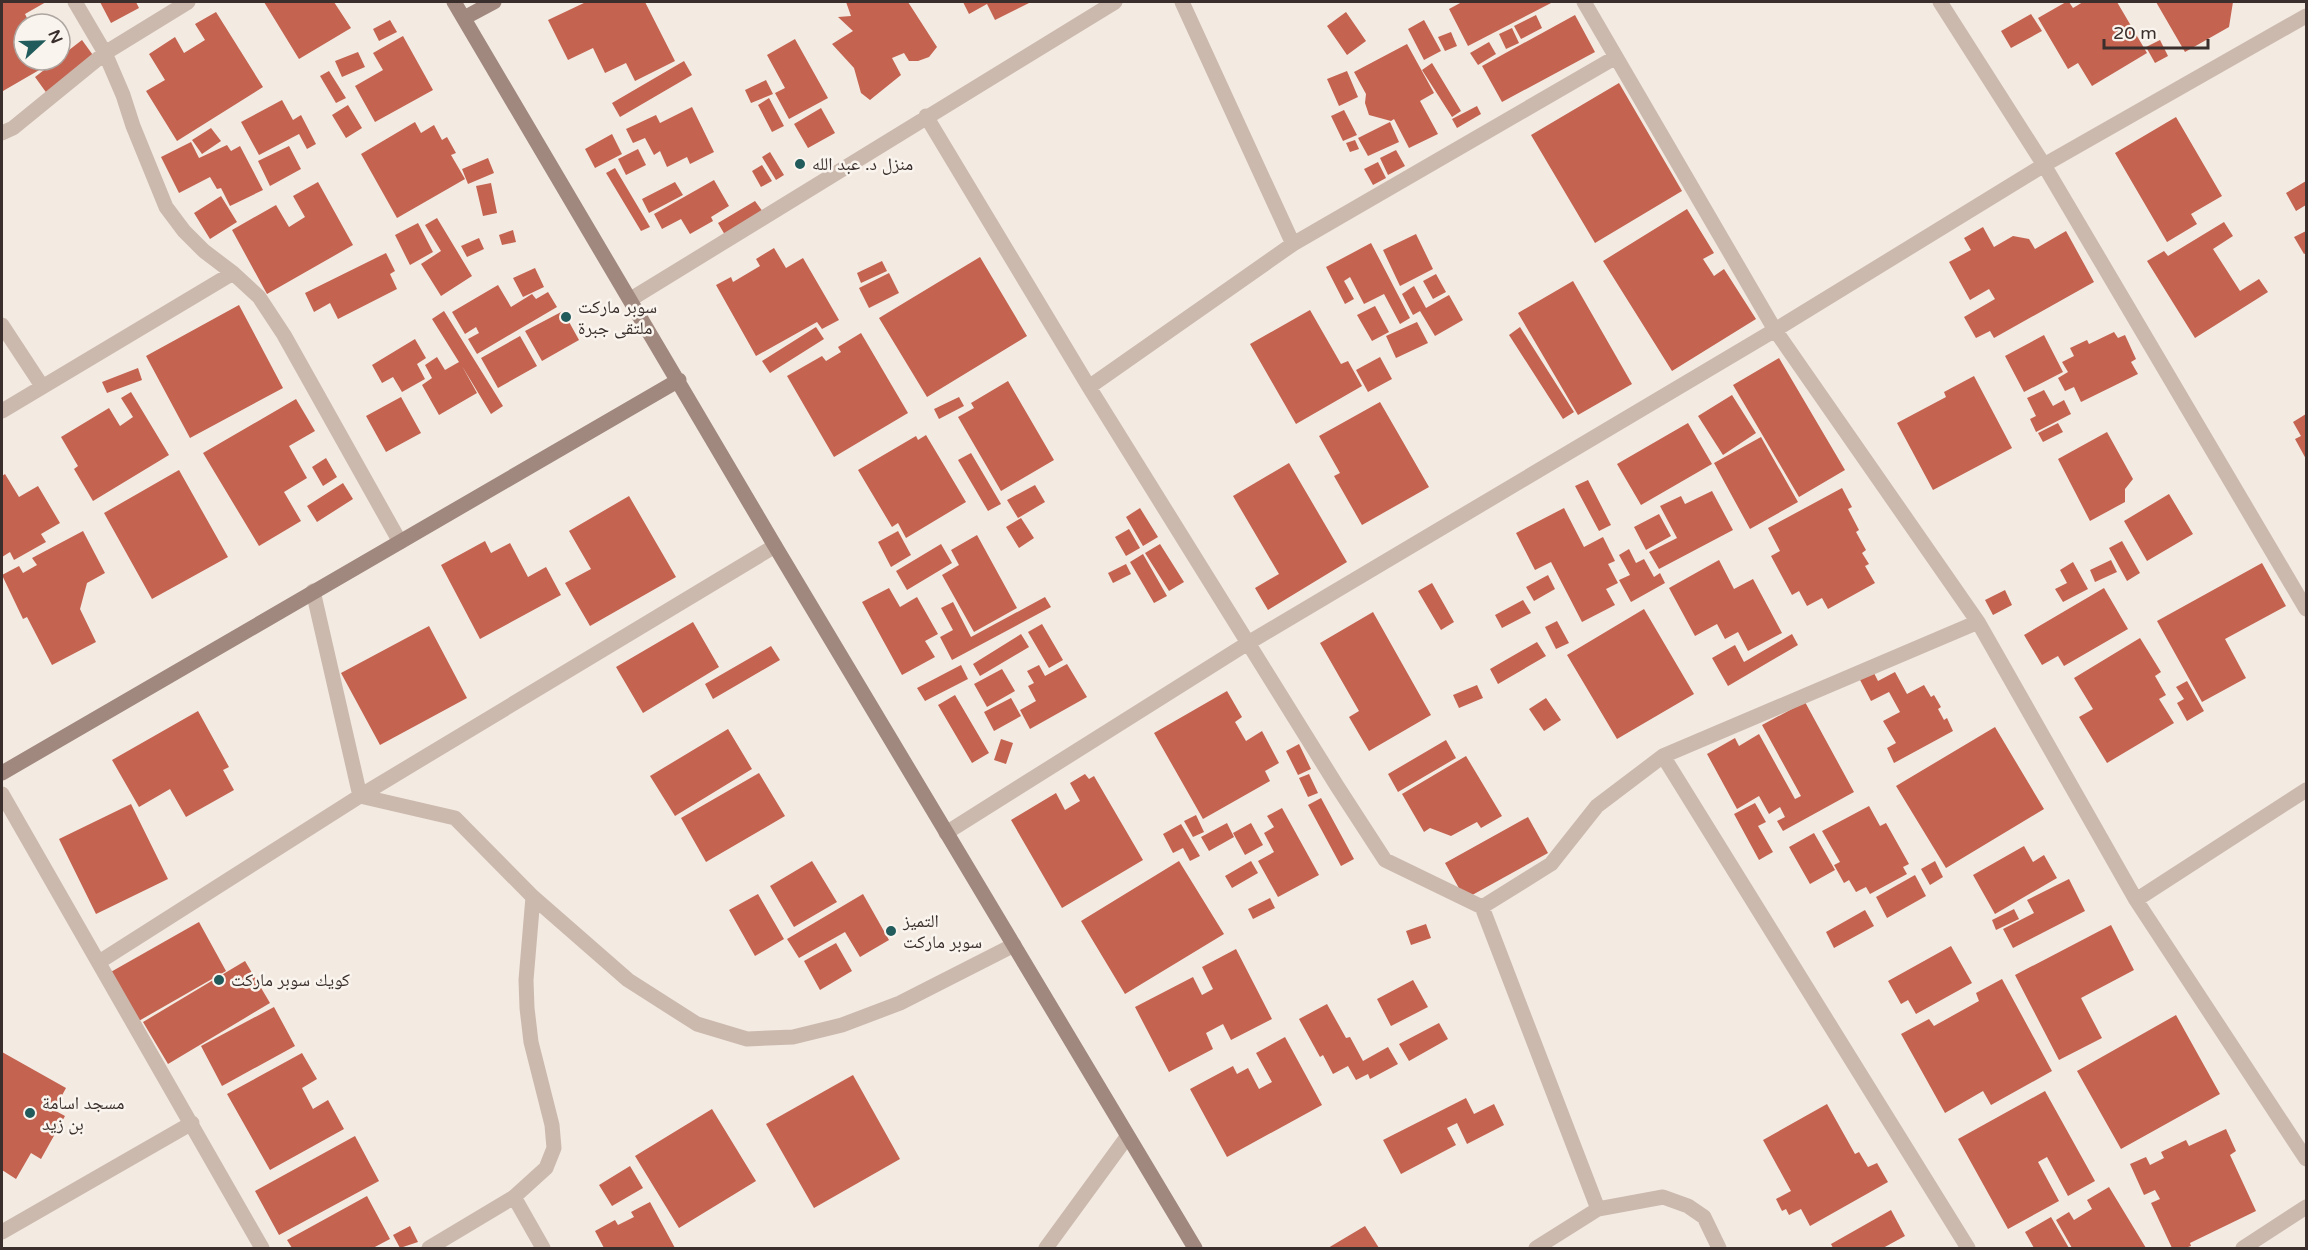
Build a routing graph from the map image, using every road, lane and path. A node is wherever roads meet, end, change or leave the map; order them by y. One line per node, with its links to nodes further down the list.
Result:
1 (75, 2): 11 (street)
2 (188, 2): 11 (street)
3 (454, 2): 10 (street)
4 (494, 2): 10 (street)
5 (1115, 2): 13 (street)
6 (1182, 2): 16 (street)
7 (1584, 2): 12 (street)
8 (1940, 2): 15 (street)
9 (2307, 16): 15 (street)
10 (464, 18): 18 (street)
11 (105, 53): 14 (street); 17 (street)
12 (1616, 57): 16 (street); 20 (street)
13 (926, 116): 18 (street); 23 (street)
14 (2, 134)
15 (2044, 165): 20 (street); 28 (street)
16 (1293, 244): 23 (street)
17 (233, 273): 22 (street); 25 (street)
18 (631, 299): 21 (street)
19 (2, 325): 22 (street)
20 (1775, 330): 29 (street); 30 (street)
21 (679, 380): 25 (street); 26 (street)
22 (42, 386): 24 (street)
23 (1089, 387): 30 (street)
24 (2, 411)
25 (400, 542): 27 (street)
26 (775, 546): 35 (street); 36 (street)
27 (313, 591): 32 (street); 35 (street)
28 (2307, 609)
29 (1978, 622): 31 (street); 38 (street)
30 (1248, 643): 36 (street); 39 (street)
31 (1663, 756): 39 (street); 56 (street)
32 (2, 773)
33 (2307, 790): 38 (street)
34 (2, 794): 41 (street)
35 (360, 796): 37 (street); 41 (street)
36 (946, 834): 40 (street)
37 (533, 897): 40 (street); 45 (street)
38 (2136, 900): 44 (street)
39 (1482, 907): 47 (street)
40 (1014, 945): 43 (street)
41 (99, 962): 42 (street)
42 (192, 1123): 48 (street); 49 (street)
43 (1127, 1137): 52 (street); 53 (street)
44 (2307, 1159)
45 (514, 1197): 50 (street); 51 (street)
46 (2307, 1207): 57 (street)
47 (1598, 1209): 54 (street); 55 (street)
48 (2, 1232)
49 (262, 1248)
50 (429, 1248)
51 (543, 1248)
52 (1046, 1248)
53 (1195, 1248)
54 (1536, 1248)
55 (1719, 1248)
56 (1968, 1248)
57 (2243, 1248)

